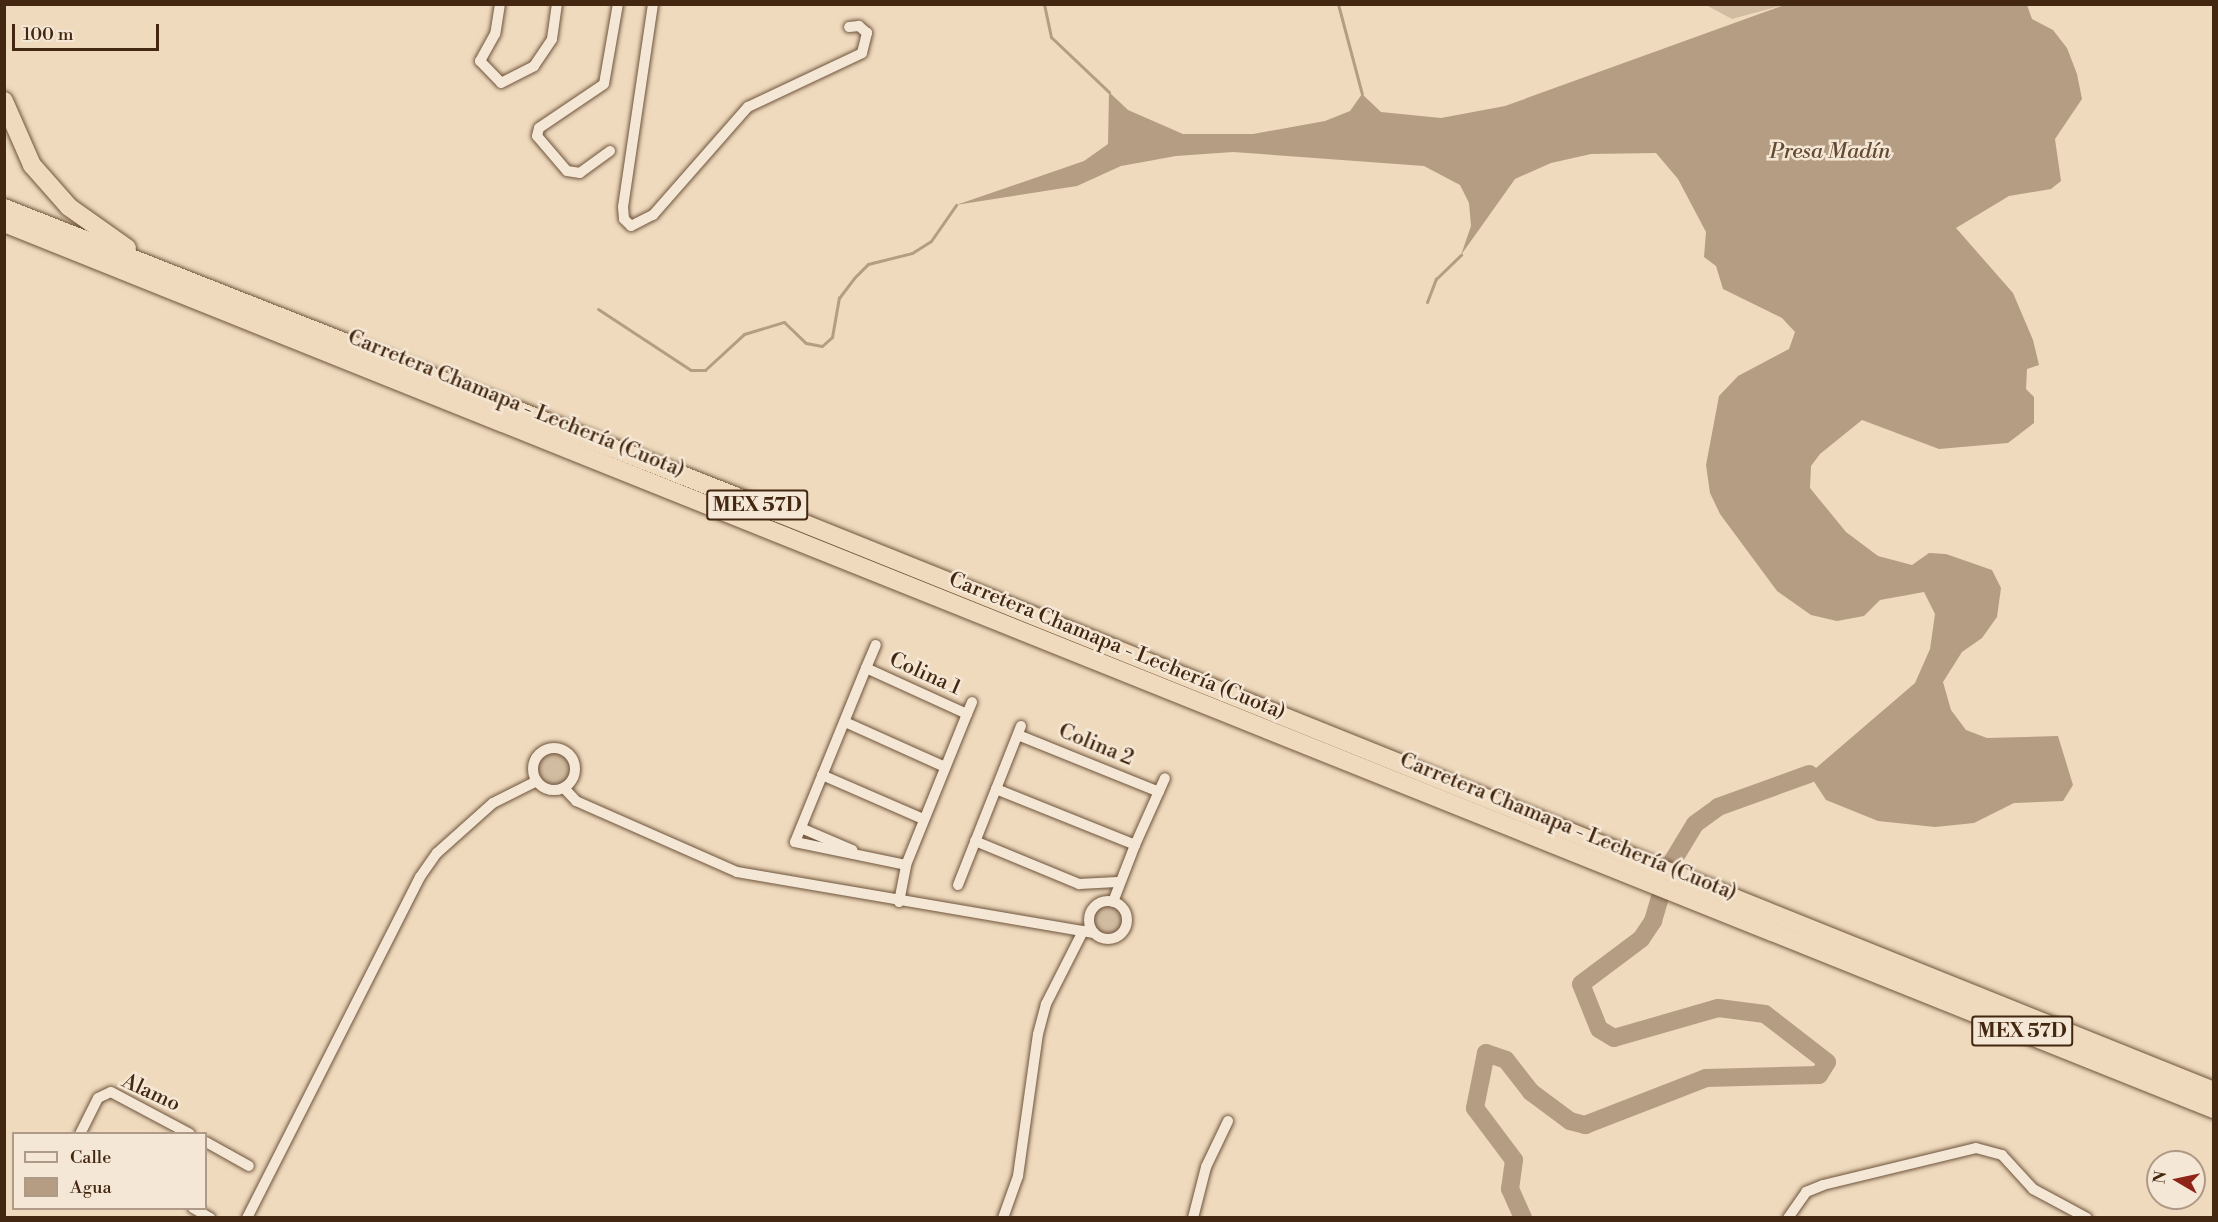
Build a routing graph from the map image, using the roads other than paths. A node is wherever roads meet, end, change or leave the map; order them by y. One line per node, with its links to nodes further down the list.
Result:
1 (500, 4): 2 (street)
2 (557, 4)
3 (618, 4): 7 (street)
4 (653, 4): 5 (street)
5 (849, 27)
6 (4, 101): 10 (highway)
7 (610, 151)
8 (4, 208): 10 (highway, Carretera Chamapa - Lechería (Cuota) / MEX 57D)
9 (7, 225): 23 (highway, Carretera Chamapa - Lechería (Cuota) / MEX 57D)
10 (192, 282): 23 (highway, Carretera Chamapa - Lechería (Cuota) / MEX 57D)
11 (876, 645): 12 (street, Colina 1)
12 (866, 669): 14 (street, Colina 1); 15 (street, Colina 1)
13 (972, 702): 14 (street, Colina 1)
14 (967, 714): 16 (street, Colina 1)
15 (845, 722): 16 (street); 17 (street, Colina 1)
16 (945, 767): 24 (street, Colina 1)
17 (822, 776): 24 (street); 25 (street, Colina 1)
18 (1165, 778): 22 (street)
19 (537, 781): 20 (street); 20 (street); 46 (street)
20 (564, 788): 33 (street)
21 (996, 789): 22 (street, Colina 2); 26 (street, Colina 2); 27 (street)
22 (1159, 792): 27 (street)
23 (1504, 817): 36 (highway, Carretera Chamapa - Lechería (Cuota) / MEX 57D)
24 (923, 819): 29 (street, Colina 1)
25 (801, 828): 28 (street, Colina 1); 28 (street, Colina 1)
26 (975, 841): 31 (street); 32 (street, Colina 2)
27 (1135, 845): 30 (street)
28 (866, 856): 29 (street, Colina 1)
29 (906, 865): 33 (street, Colina 1)
30 (1117, 882): 31 (street); 34 (street)
31 (1098, 884): 34 (street)
32 (958, 885)
33 (899, 902): 35 (street)
34 (1108, 902): 35 (street); 35 (street)
35 (1088, 932): 47 (street)
36 (1833, 947): 37 (highway, Carretera Chamapa - Lechería (Cuota) / MEX 57D); 38 (highway, Carretera Chamapa - Lechería (Cuota) / MEX 57D)
37 (2214, 1091)
38 (2214, 1109)
39 (1228, 1121): 48 (street)
40 (81, 1132): 41 (street, Alamo)
41 (186, 1132)
42 (207, 1143): 43 (street)
43 (249, 1166)
44 (195, 1210): 45 (street)
45 (210, 1218)
46 (247, 1218)
47 (1003, 1218)
48 (1193, 1218)
49 (1788, 1218): 50 (street)
50 (2087, 1218)

